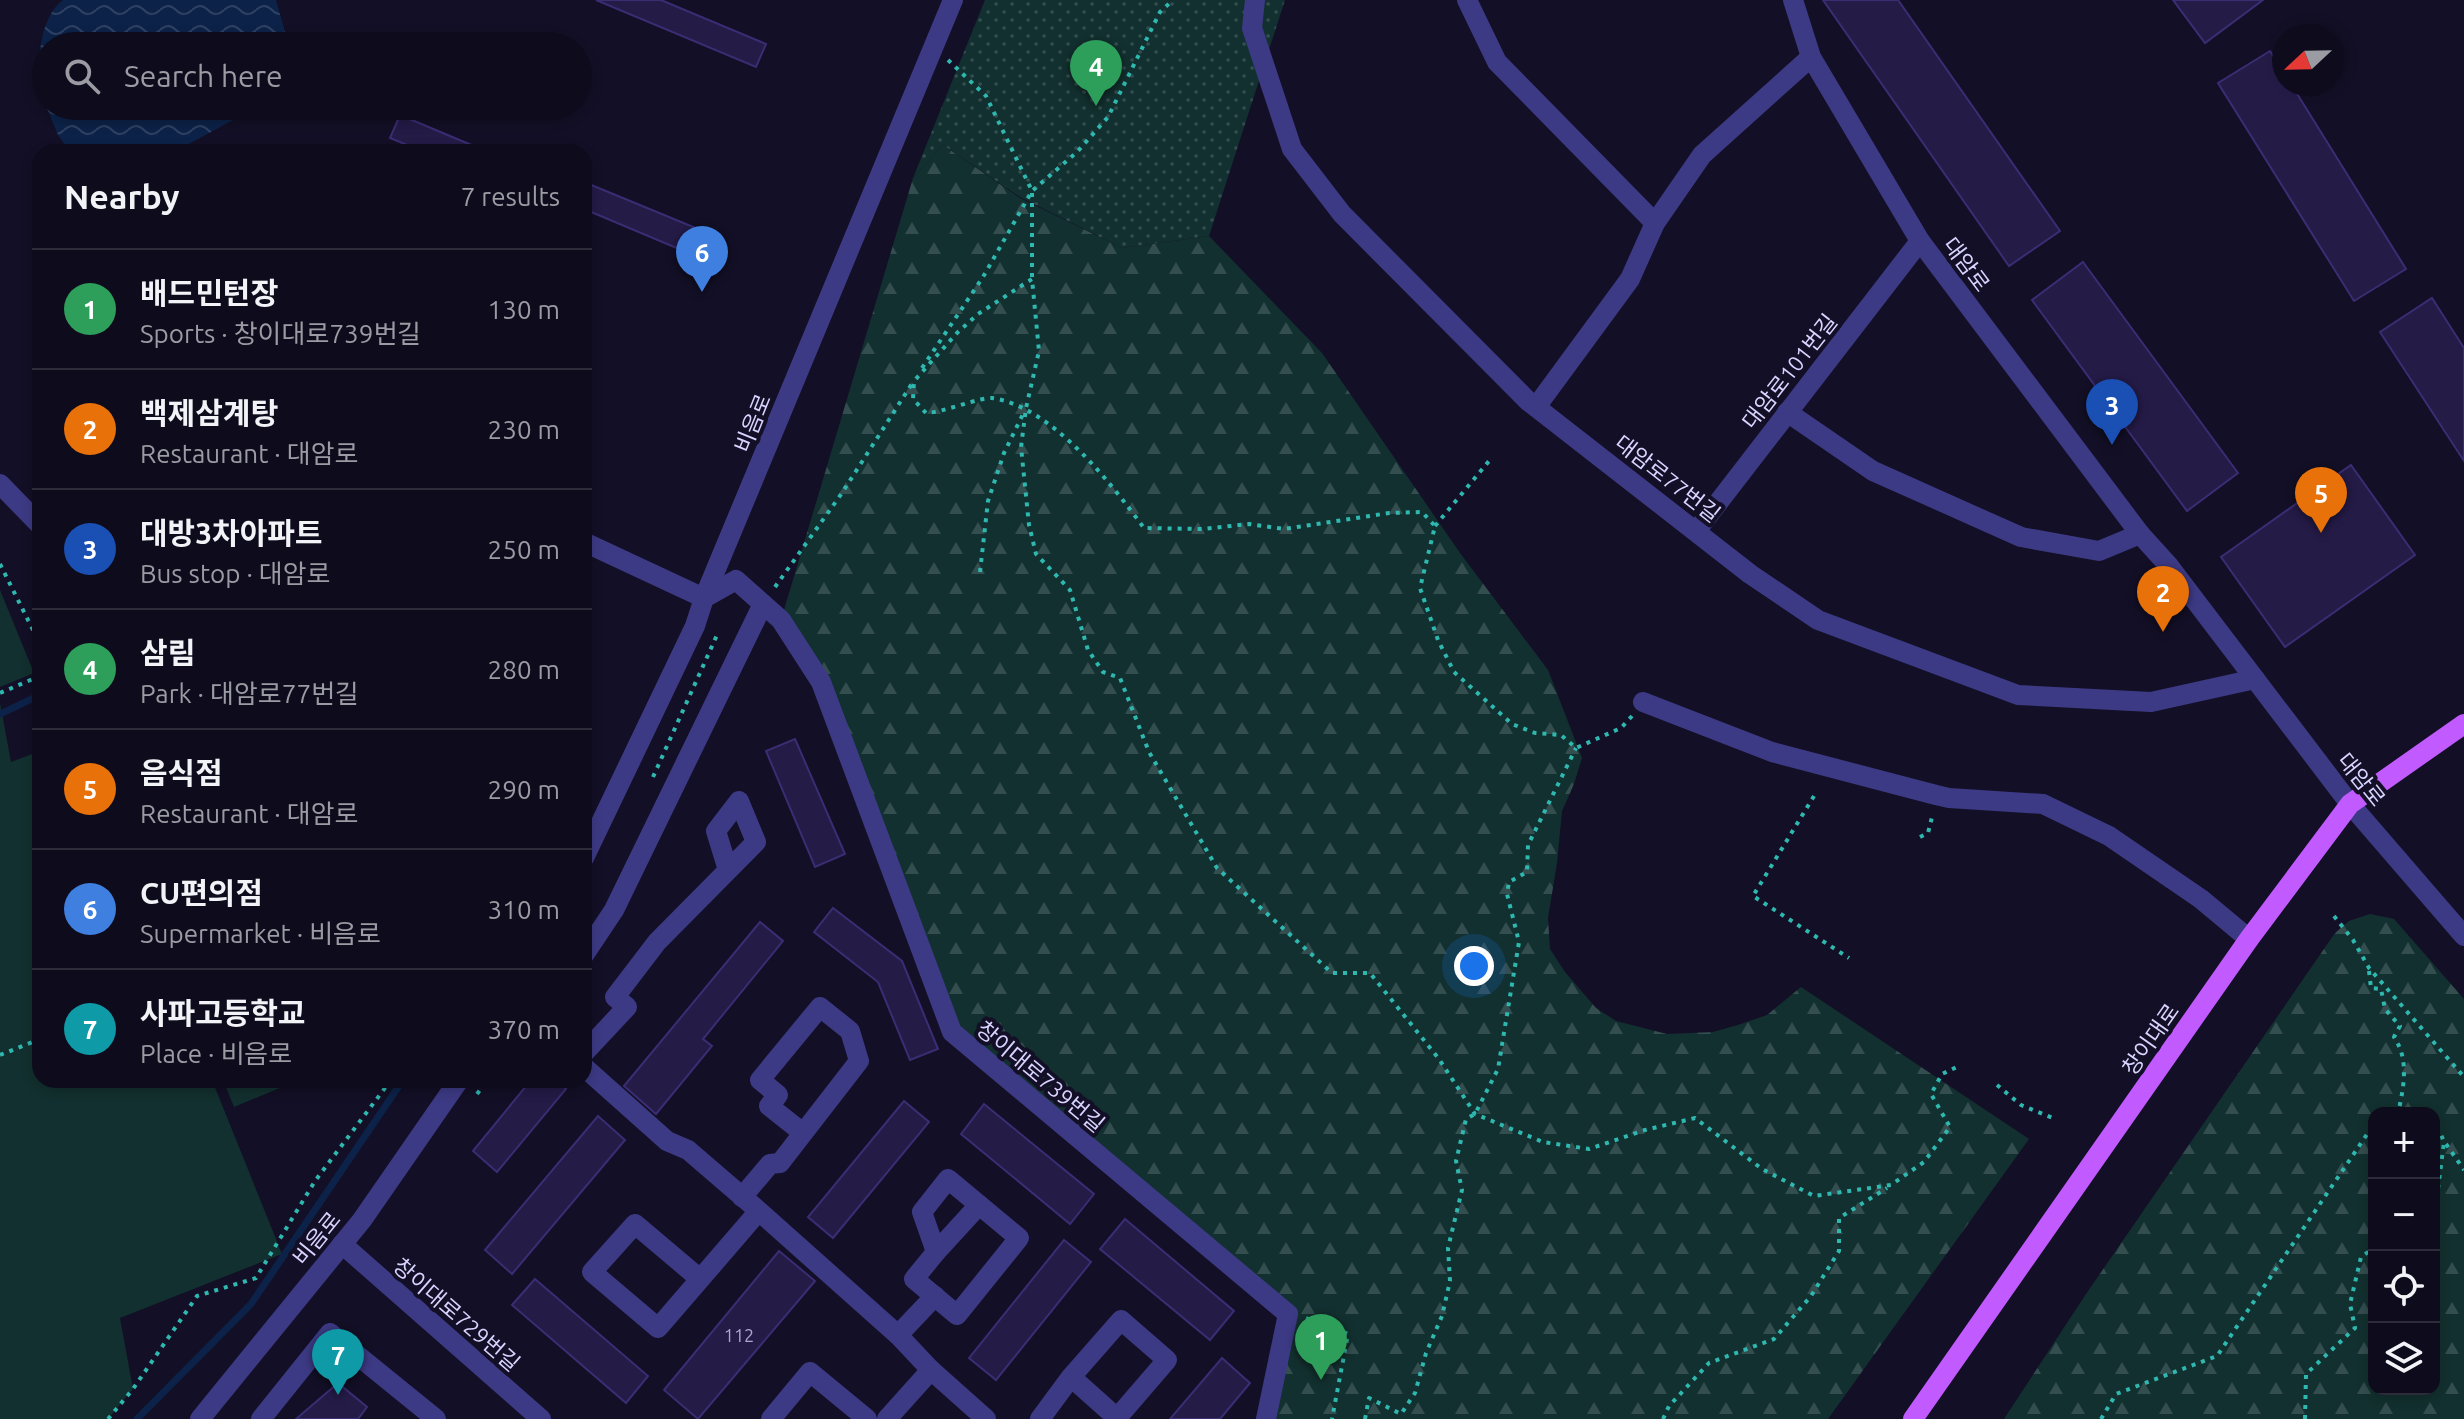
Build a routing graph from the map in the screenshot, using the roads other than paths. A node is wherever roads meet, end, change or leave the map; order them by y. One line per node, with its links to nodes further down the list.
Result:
1 (953, 0): 15 (street, 비음로)
2 (1255, 0): 8 (street, 대암로77번길)
3 (1467, 0): 6 (street)
4 (1793, 0): 5 (street, 대암로)
5 (1811, 57): 6 (street); 7 (street, 대암로)
6 (1655, 223): 8 (street)
7 (1920, 241): 9 (street, 대암로101번길); 13 (street, 대암로)
8 (1536, 407): 12 (street, 대암로77번길)
9 (1787, 412): 12 (street, 대암로101번길); 13 (street)
10 (0, 484): 11 (street)
11 (32, 517)
12 (1697, 530): 17 (street, 대암로77번길)
13 (2140, 534): 17 (street, 대암로)
14 (592, 546): 15 (street)
15 (704, 598): 16 (street, 창이대로739번길); 21 (street, 비음로)
16 (763, 604): 25 (street); 49 (street, 창이대로739번길)
17 (2255, 679): 20 (street, 대암로)
18 (1638, 709): 24 (street)
19 (2464, 724): 20 (main road, 창이대로)
20 (2350, 804): 23 (street, 대암로); 24 (main road, 창이대로)
21 (592, 841)
22 (728, 870): 26 (street)
23 (2464, 936)
24 (2249, 939): 50 (main road, 창이대로)
25 (592, 943)
26 (592, 1044)
27 (592, 1074): 30 (street)
28 (453, 1088): 33 (street, 비음로)
29 (803, 1133): 29 (street); 30 (street)
30 (742, 1197): 32 (street)
31 (979, 1205): 34 (street); 34 (street); 36 (street)
32 (758, 1212): 35 (street); 37 (street)
33 (342, 1244): 40 (street, 비음로); 43 (street, 창이대로729번길)
34 (936, 1252): 36 (street)
35 (700, 1279): 35 (street)
36 (935, 1296): 37 (street)
37 (898, 1335): 38 (street)
38 (931, 1370): 46 (street); 47 (street)
39 (1071, 1377): 39 (street); 48 (street)
40 (200, 1419)
41 (261, 1419): 42 (street)
42 (436, 1419)
43 (541, 1419)
44 (771, 1419): 45 (street)
45 (867, 1419)
46 (887, 1419)
47 (986, 1419)
48 (1040, 1419)
49 (1266, 1419)
50 (1913, 1419)

